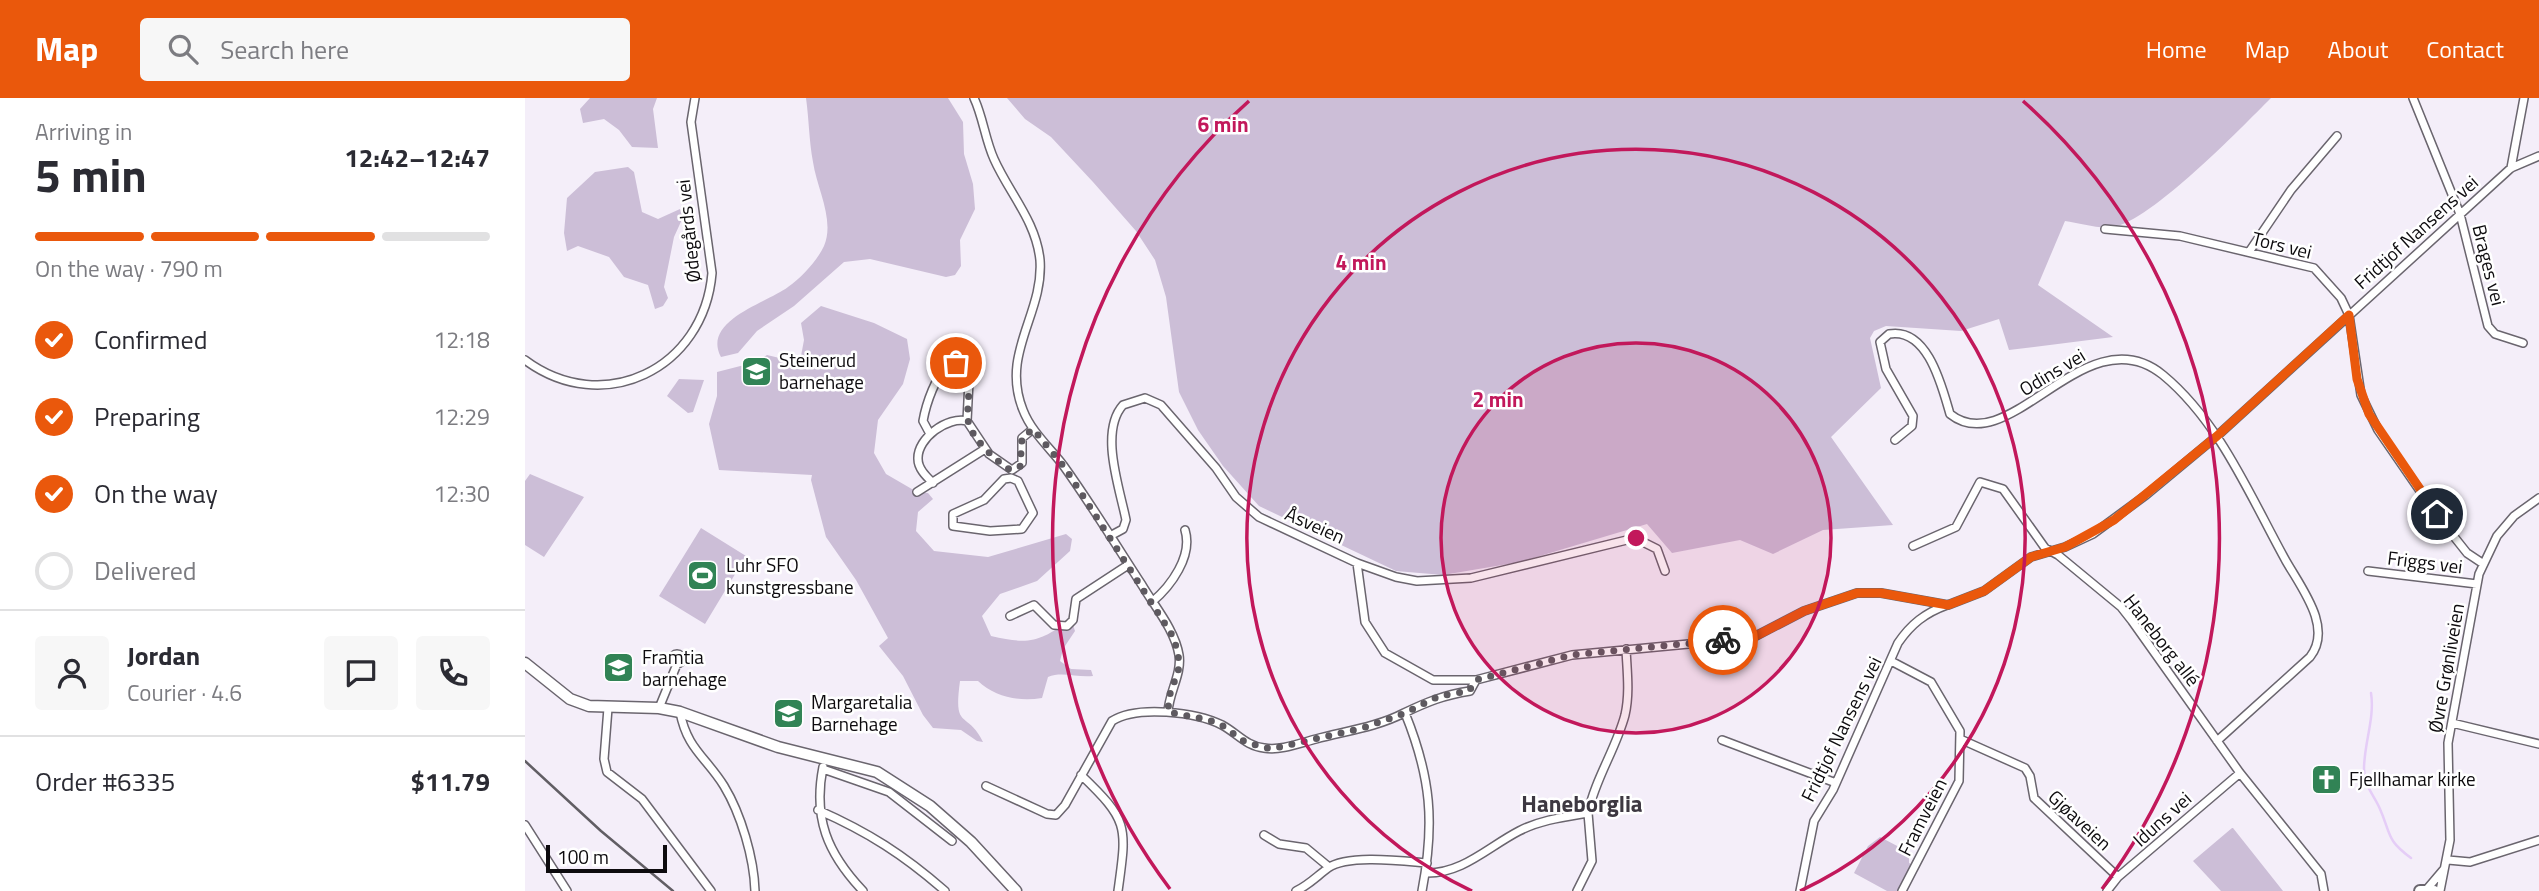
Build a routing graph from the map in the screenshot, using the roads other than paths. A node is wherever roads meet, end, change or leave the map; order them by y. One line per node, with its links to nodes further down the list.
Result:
1 (695, 98): 13 (street, Ødegårds vei)
2 (974, 98): 15 (street)
3 (2413, 98): 8 (street)
4 (2524, 98): 7 (street)
5 (2337, 136): 10 (street)
6 (2539, 156): 7 (street, Fridtjof Nansens vei)
7 (2511, 168): 8 (street, Fridtjof Nansens vei)
8 (2460, 214): 11 (street, Fridtjof Nansens vei); 12 (street, Brages vei)
9 (2105, 229): 10 (street, Tors vei)
10 (2249, 252): 11 (street, Tors vei)
11 (2349, 315): 17 (street, Fridtjof Nansens vei); 29 (street, Tors vei)
12 (2523, 343)
13 (525, 359)
14 (967, 421): 16 (street); 16 (street); 19 (street)
15 (1033, 429): 20 (street); 25 (street)
16 (930, 434): 21 (street)
17 (2217, 436): 18 (street, Odins vei); 27 (street, Fridtjof Nansens vei); 50 (street, Odins vei)
18 (1895, 440)
19 (985, 449): 20 (street); 21 (street)
20 (1012, 474): 20 (street)
21 (933, 483): 22 (street)
22 (918, 492)
23 (2539, 498): 29 (street, Øvre Grønliveien)
24 (1185, 530): 34 (street)
25 (1110, 536): 28 (street, Åsveien); 30 (street)
26 (1913, 546): 27 (street, Haneborg allé)
27 (2049, 551): 35 (street, Fridtjof Nansens vei); 50 (street, Haneborg allé)
28 (1357, 563): 31 (street, Åsveien); 41 (street)
29 (2482, 563): 33 (street, Øvre Grønliveien)
30 (1128, 565): 34 (street); 36 (street)
31 (1665, 571)
32 (2368, 571): 33 (street, Friggs vei)
33 (2477, 584): 47 (street, Øvre Grønliveien)
34 (1152, 602): 45 (street)
35 (1946, 604): 37 (street); 38 (street, Fridtjof Nansens vei)
36 (1010, 615)
37 (1626, 649): 41 (street); 58 (street)
38 (1891, 661): 48 (street, Framveien); 55 (street, Fridtjof Nansens vei)
39 (525, 663): 42 (street)
40 (677, 664): 43 (street)
41 (1476, 680): 46 (street)
42 (608, 708): 43 (street); 70 (street)
43 (659, 708): 44 (street)
44 (680, 712): 52 (street); 71 (street)
45 (1168, 712): 46 (street); 54 (street)
46 (1405, 713): 63 (street)
47 (2452, 723): 51 (street); 64 (street, Øvre Grønliveien)
48 (1960, 739): 67 (street, Gjøaveien); 80 (street, Framveien)
49 (1722, 740): 55 (street)
50 (2217, 741): 53 (street, Haneborg allé)
51 (2539, 744)
52 (824, 764): 57 (street); 62 (street); 74 (street)
53 (2240, 773): 67 (street, Iduns vei); 82 (street, Haneborg allé)
54 (1081, 775): 56 (street); 75 (street)
55 (1836, 783): 79 (street, Fridtjof Nansens vei)
56 (986, 786)
57 (818, 810): 72 (street); 73 (street)
58 (1588, 813): 66 (street); 78 (street)
59 (525, 825): 69 (street)
60 (1264, 835): 65 (street)
61 (2539, 840): 64 (street)
62 (952, 841)
63 (1427, 863): 65 (street); 66 (street)
64 (2447, 863): 68 (street); 83 (street, Øvre Grønliveien)
65 (1329, 867): 76 (street)
66 (1426, 873): 77 (street)
67 (2118, 877): 81 (street, Iduns vei)
68 (2427, 890)
69 (567, 891)
70 (711, 891)
71 (754, 891)
72 (863, 891)
73 (945, 891)
74 (1016, 891)
75 (1118, 891)
76 (1296, 891)
77 (1422, 891)
78 (1577, 891)
79 (1800, 891)
80 (1902, 891)
81 (2107, 891)
82 (2324, 891)
83 (2440, 891)

